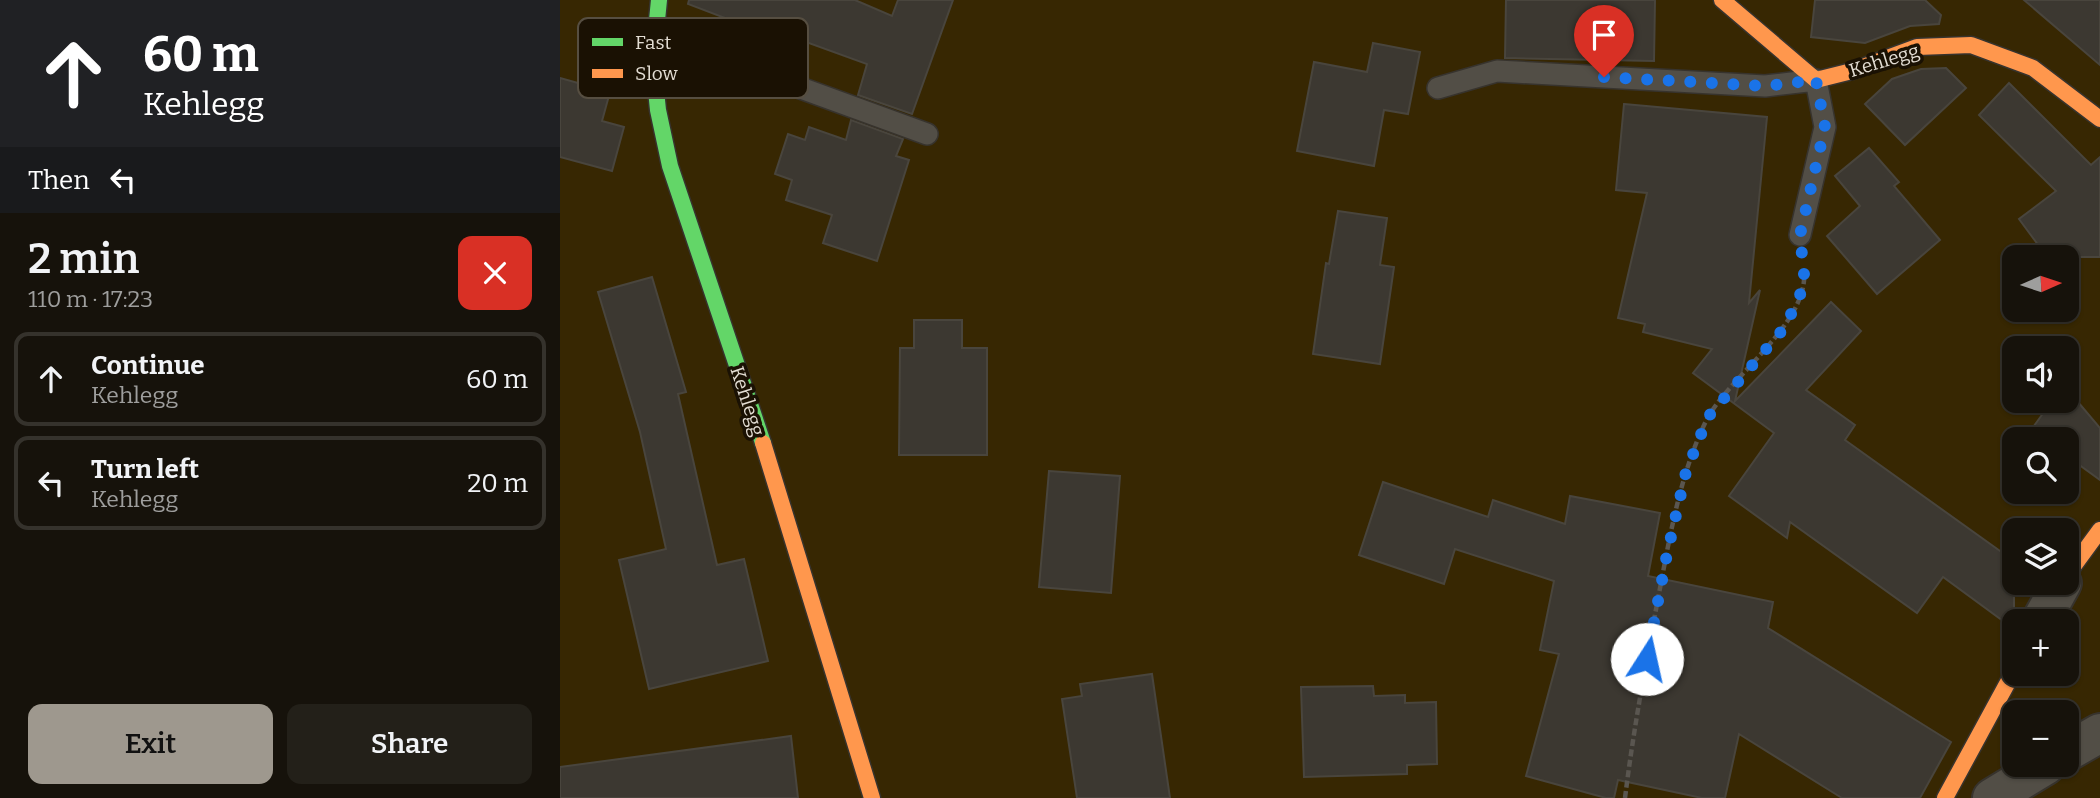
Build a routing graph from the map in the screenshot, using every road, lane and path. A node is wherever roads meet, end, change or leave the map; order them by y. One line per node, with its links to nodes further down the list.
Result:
1 (659, 0): 3 (street, Kehlegg)
2 (1722, 0): 4 (street)
3 (657, 18)
4 (1816, 80): 5 (lane, Kehlegg); 8 (street, Kehlegg); 10 (lane)
5 (1438, 88)
6 (808, 91): 9 (lane)
7 (657, 98): 17 (street, Kehlegg)
8 (2100, 119)
9 (927, 134)
10 (1800, 235): 18 (path)
11 (2100, 530): 12 (street)
12 (2079, 559)
13 (2006, 686): 19 (street)
14 (2100, 733): 15 (street)
15 (2079, 745)
16 (2026, 777): 20 (street)
17 (872, 798)
18 (1625, 798)
19 (1945, 798)
20 (1992, 798)

